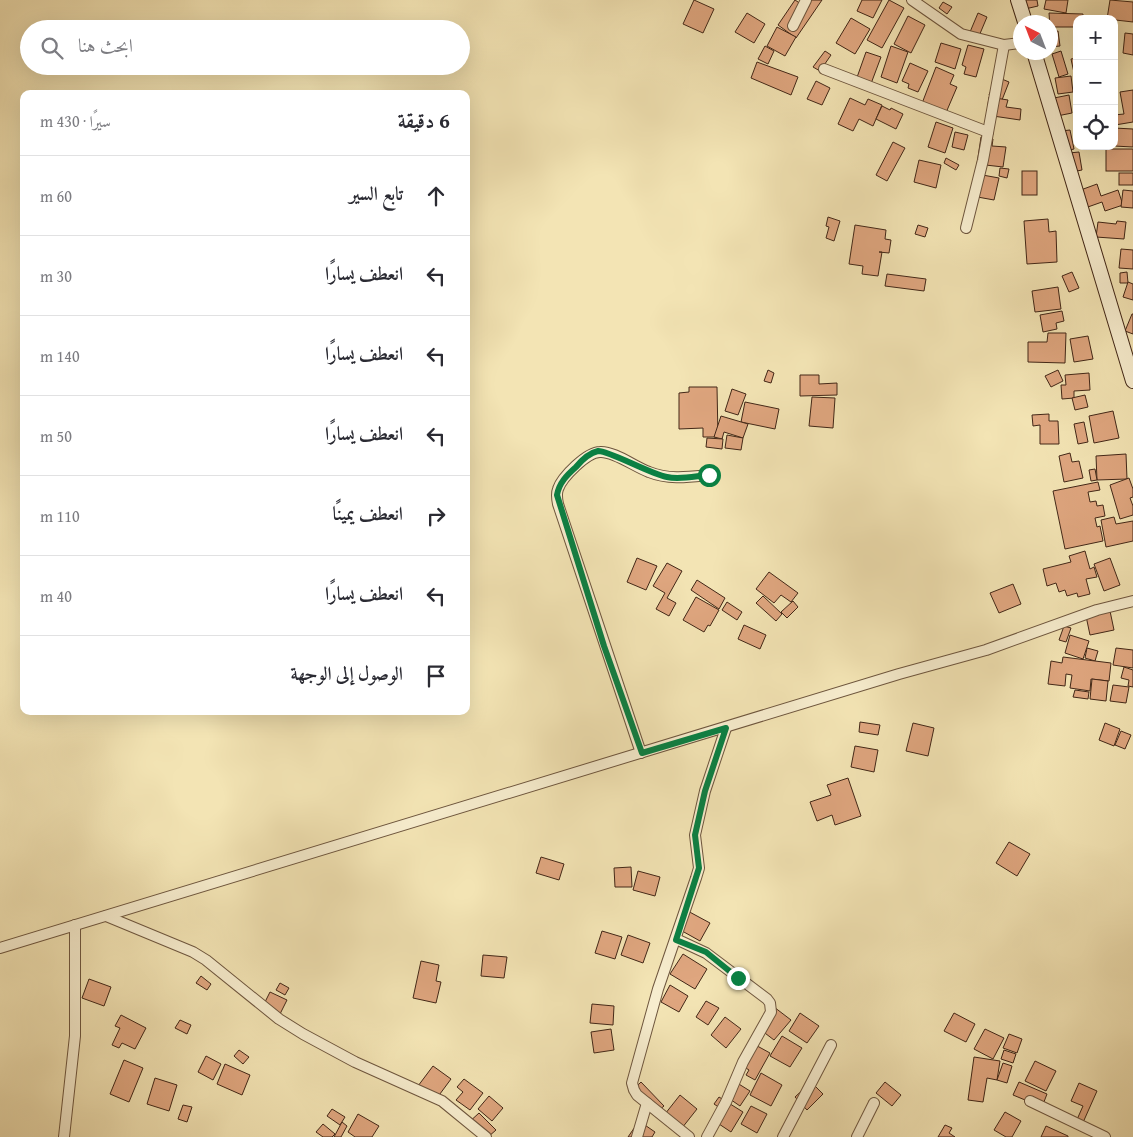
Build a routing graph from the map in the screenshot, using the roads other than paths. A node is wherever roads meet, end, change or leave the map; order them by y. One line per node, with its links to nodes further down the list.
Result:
1 (806, 0): 5 (street)
2 (912, 0): 7 (street)
3 (1018, 0): 4 (main road)
4 (1023, 15)
5 (793, 26)
6 (1013, 44): 7 (street)
7 (1004, 45): 10 (street)
8 (1036, 60): 12 (main road)
9 (824, 69): 10 (street)
10 (988, 132): 11 (street)
11 (966, 228)
12 (1133, 381)
13 (709, 475): 16 (street)
14 (1133, 601): 15 (street)
15 (726, 728): 16 (street); 19 (street)
16 (642, 753): 17 (street)
17 (106, 916): 18 (street); 26 (street)
18 (74, 925): 20 (street); 25 (street)
19 (676, 940): 23 (street); 29 (street)
20 (0, 948)
21 (831, 1045): 30 (street)
22 (1030, 1102): 32 (street)
23 (647, 1103): 27 (street); 28 (street)
24 (874, 1103): 31 (street)
25 (64, 1137)
26 (486, 1137)
27 (637, 1137)
28 (689, 1137)
29 (707, 1137)
30 (782, 1137)
31 (857, 1137)
32 (1105, 1137)

